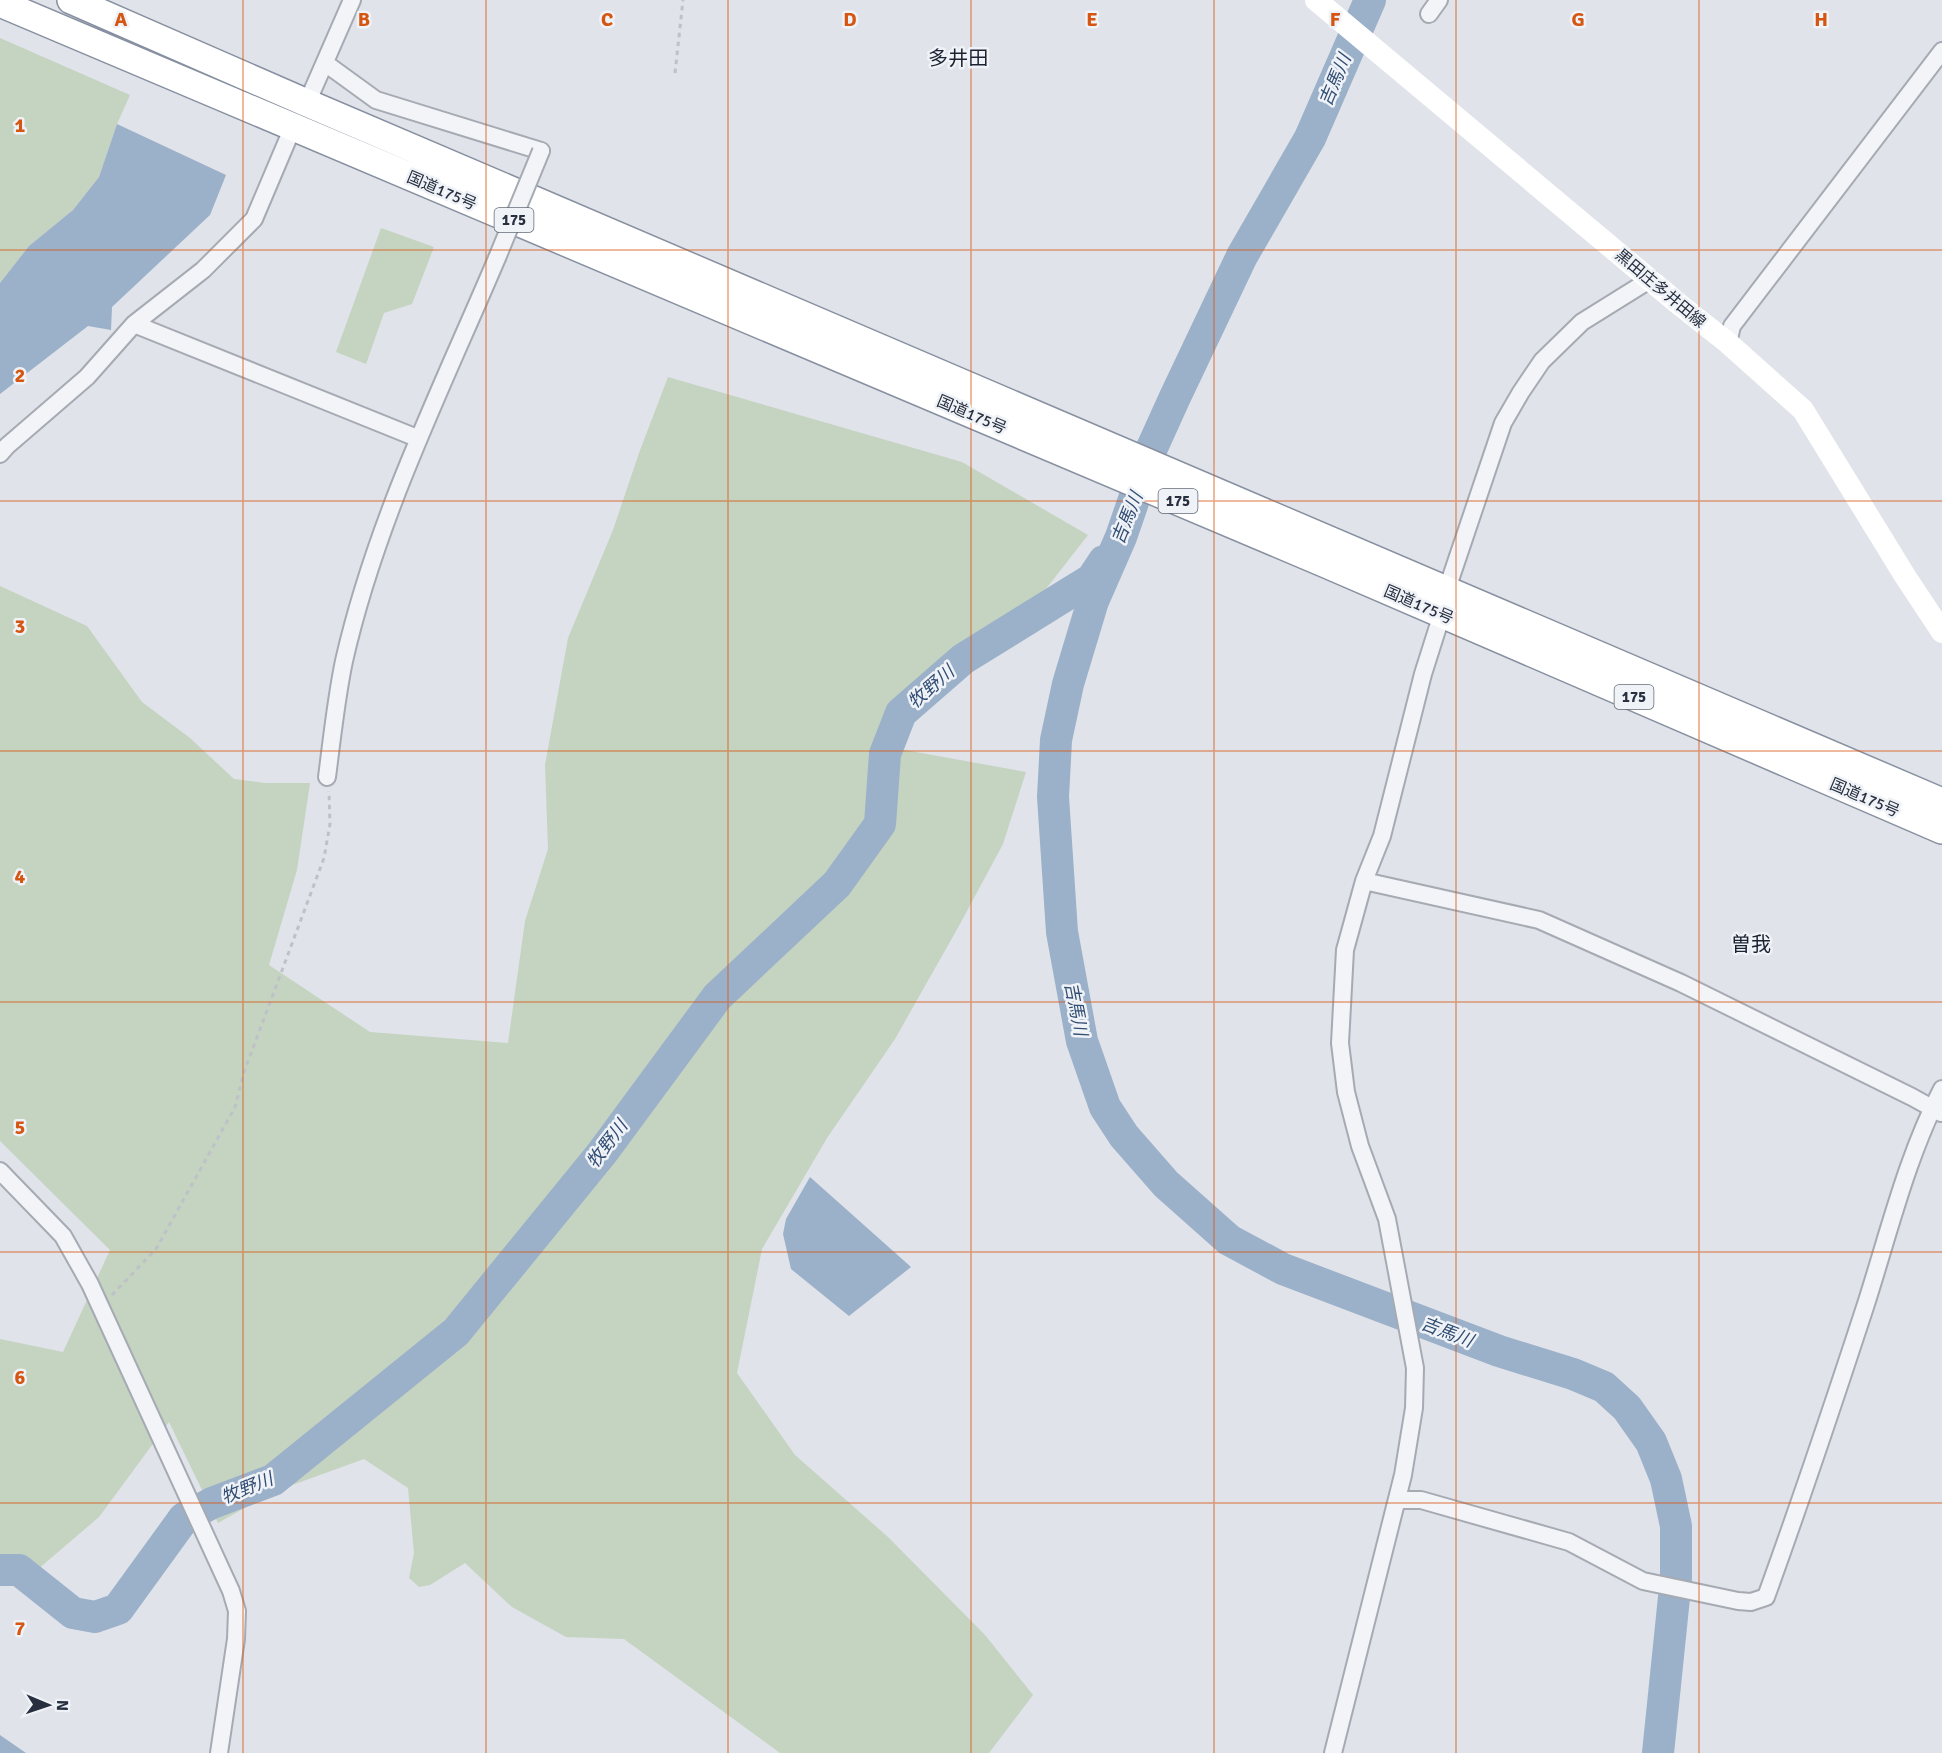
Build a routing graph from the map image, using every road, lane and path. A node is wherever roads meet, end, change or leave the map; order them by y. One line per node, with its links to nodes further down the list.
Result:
1 (71, 0): 11 (highway, 国道175号 / 175)
2 (352, 0): 9 (street)
3 (683, 0): 10 (path)
4 (1316, 0): 13 (main road, 黒田庄多井田線)
5 (1439, 0): 7 (street)
6 (0, 3): 12 (highway, 国道175号 / 175)
7 (1429, 14)
8 (1942, 51): 15 (street)
9 (326, 63): 11 (street); 17 (street, bridge)
10 (675, 73)
11 (307, 103): 16 (highway, 国道175号 / 175)
12 (293, 127): 14 (street); 16 (highway, 国道175号 / 175)
13 (1651, 279): 15 (main road, 黒田庄多井田線); 19 (street)
14 (134, 324): 17 (street); 18 (street)
15 (1728, 343): 20 (main road, 黒田庄多井田線)
16 (1034, 427): 19 (highway, 国道175号 / 175)
17 (417, 438): 21 (street)
18 (0, 454)
19 (1445, 601): 22 (highway, 国道175号 / 175); 23 (highway, 国道175号 / 175); 24 (street)
20 (1942, 632)
21 (327, 777): 28 (path)
22 (1942, 802)
23 (1942, 830)
24 (1364, 880): 26 (street); 29 (street)
25 (1942, 1089): 26 (street)
26 (1937, 1111): 29 (street)
27 (0, 1171): 28 (street)
28 (101, 1307): 30 (street)
29 (1397, 1500): 31 (street)
30 (219, 1753)
31 (1333, 1753)

